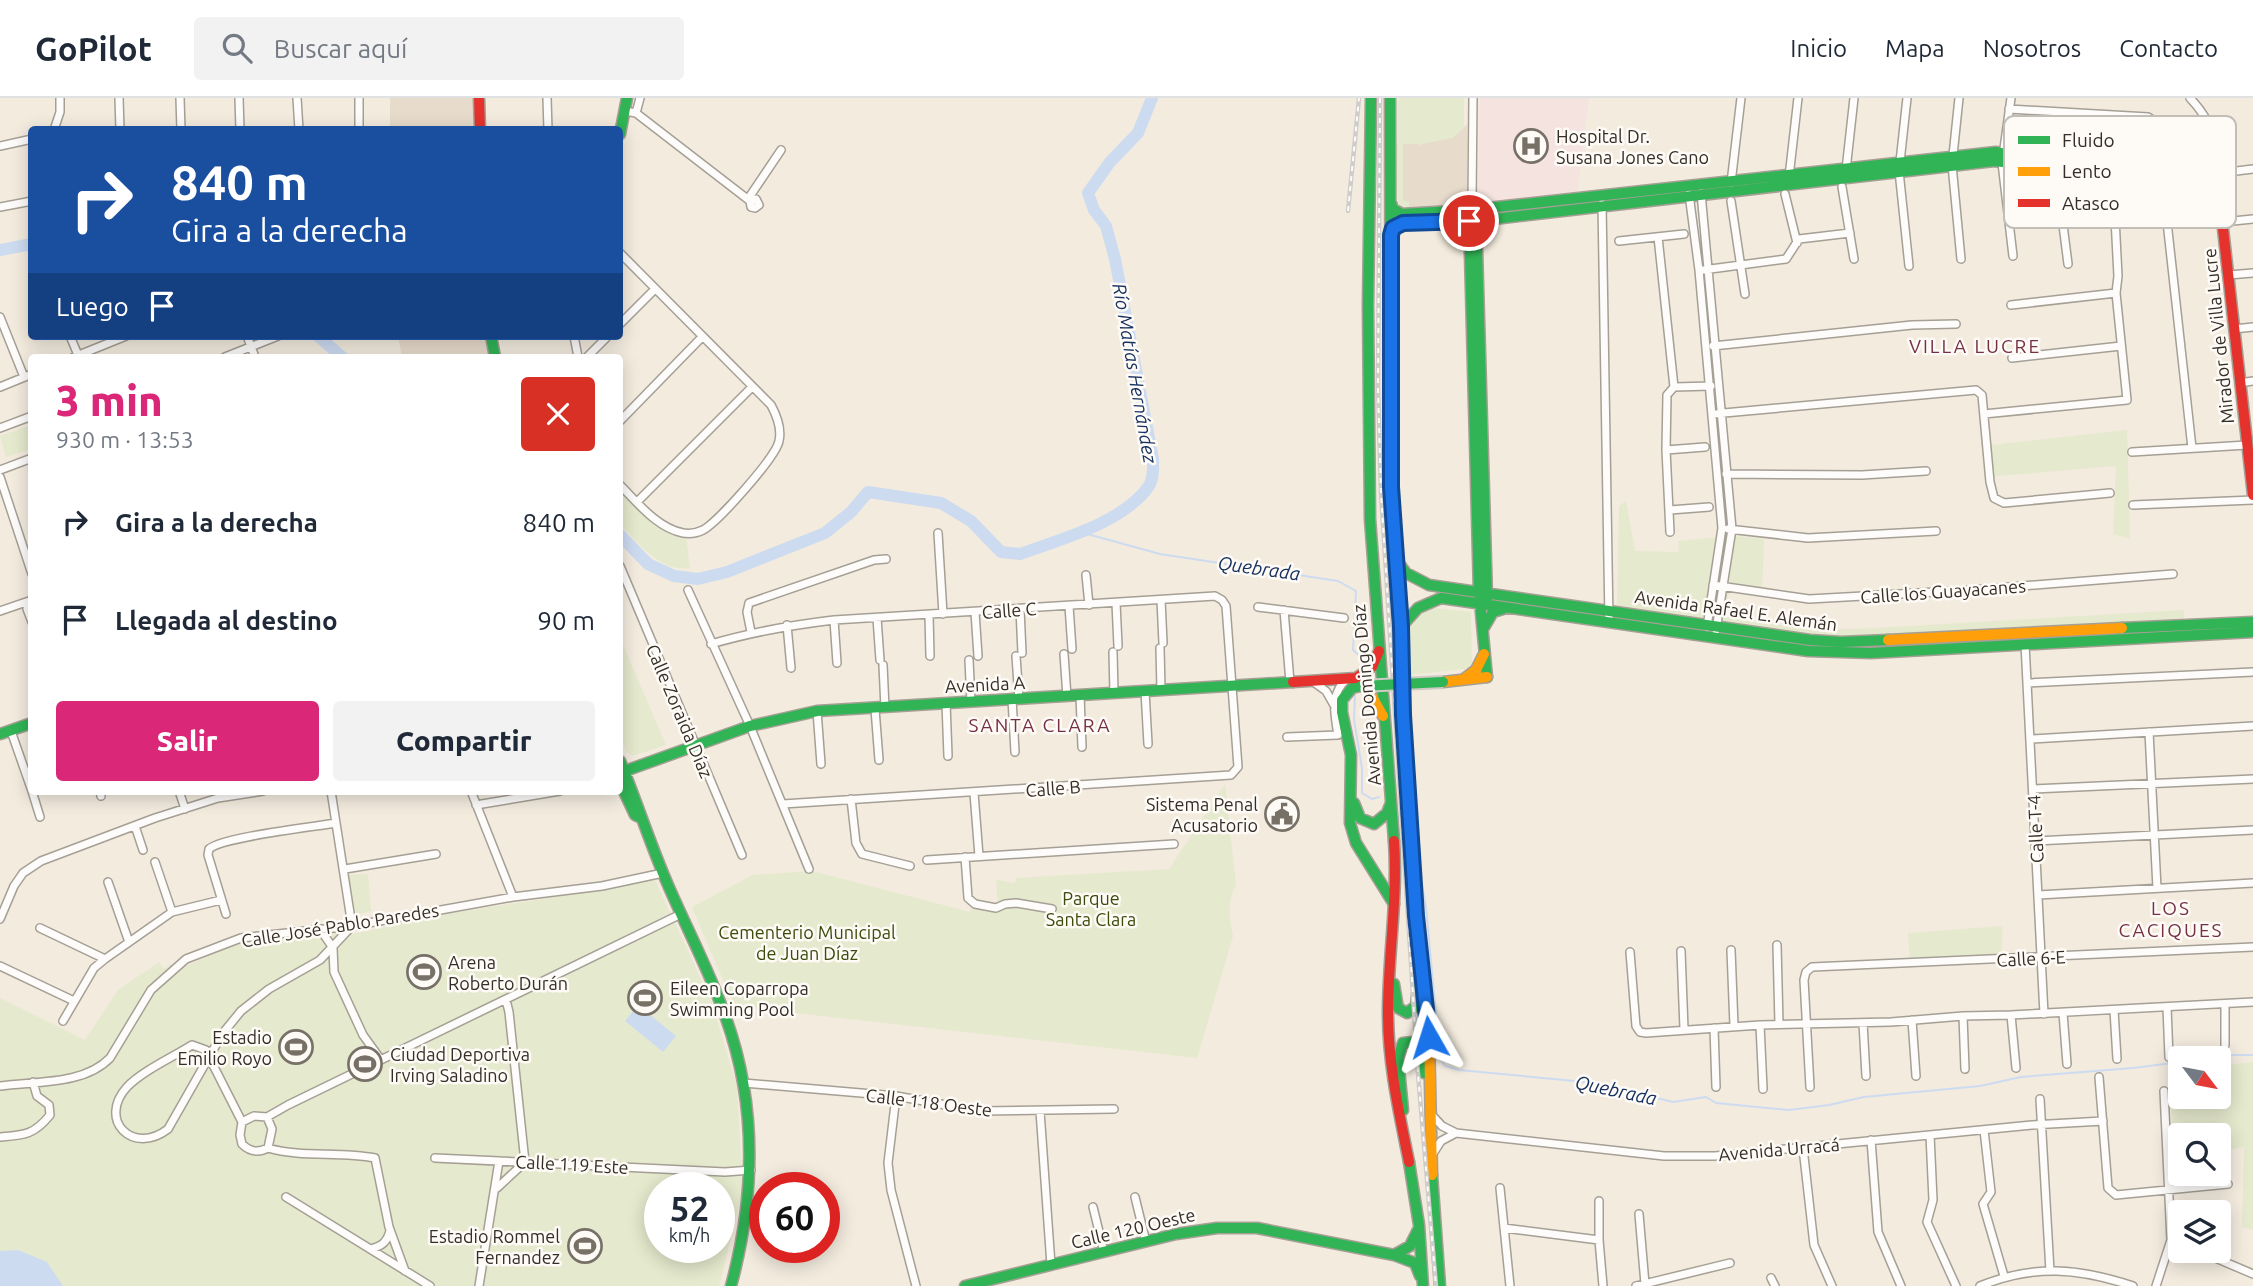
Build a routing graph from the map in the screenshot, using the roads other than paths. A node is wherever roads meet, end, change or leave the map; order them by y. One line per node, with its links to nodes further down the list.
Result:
1 (60, 98): 26 (street)
2 (119, 98): 27 (street)
3 (180, 98): 28 (street)
4 (239, 98): 29 (street)
5 (297, 98): 30 (street)
6 (359, 98): 31 (street)
7 (479, 98): 32 (main road)
8 (547, 98): 33 (street)
9 (627, 98): 22 (main road)
10 (640, 98): 22 (street)
11 (1371, 98): 170 (main road, Avenida Domingo Díaz)
12 (1474, 98): 51 (street)
13 (1741, 98): 46 (street)
14 (1798, 98): 44 (street)
15 (1854, 98): 43 (street)
16 (1907, 98): 41 (street)
17 (1959, 98): 40 (street)
18 (2011, 98): 21 (street)
19 (2190, 98): 25 (street, Mirador de Villa Lucre)
20 (1392, 102): 49 (main road, Avenida Domingo Díaz)
21 (2009, 108): 23 (street); 24 (street)
22 (630, 112): 34 (main road); 37 (street)
23 (2008, 116)
24 (2114, 116)
25 (2206, 116)
26 (55, 126)
27 (120, 126)
28 (181, 126)
29 (240, 126)
30 (299, 126)
31 (359, 126)
32 (480, 126)
33 (548, 126)
34 (623, 127)
35 (28, 140): 36 (street)
36 (0, 146)
37 (781, 150)
38 (2004, 150): 39 (street)
39 (2003, 158): 40 (main road); 42 (street)
40 (1952, 160): 41 (main road); 65 (street)
41 (1899, 167): 43 (main road); 69 (street)
42 (2004, 168)
43 (1844, 178): 44 (main road); 57 (street)
44 (1788, 184): 46 (main road); 62 (street)
45 (1694, 191): 46 (main road); 47 (main road); 70 (street); 70 (street)
46 (1731, 191): 68 (street)
47 (1601, 201): 51 (main road); 157 (street)
48 (28, 202): 50 (street)
49 (1391, 203): 51 (main road); 59 (main road, Avenida Domingo Díaz)
50 (0, 207)
51 (1473, 212): 59 (main road); 143 (main road)
52 (2010, 228): 64 (street)
53 (2064, 228): 67 (street)
54 (2116, 228): 74 (street)
55 (2169, 228): 112 (street)
56 (2223, 228): 72 (main road, Mirador de Villa Lucre)
57 (1850, 233): 62 (street); 66 (street)
58 (1684, 234): 60 (street)
59 (1391, 235): 134 (main road, Avenida Domingo Díaz)
60 (1658, 237): 61 (street); 103 (street)
61 (1619, 241)
62 (1797, 243): 68 (street)
63 (623, 256): 73 (street)
64 (2013, 256)
65 (1962, 259)
66 (1854, 260)
67 (2068, 264)
68 (1741, 265): 70 (street); 75 (street)
69 (1909, 266)
70 (1703, 270): 87 (street); 90 (street)
71 (2253, 273): 72 (street)
72 (2228, 275): 81 (main road, Mirador de Villa Lucre)
73 (655, 289): 78 (street); 82 (street)
74 (2116, 293): 76 (street); 88 (street)
75 (1745, 294)
76 (2011, 305)
77 (0, 317): 96 (street)
78 (623, 321)
79 (1956, 324): 87 (street)
80 (2253, 327): 81 (street)
81 (2234, 329): 98 (main road, Mirador de Villa Lucre)
82 (702, 337): 102 (street); 108 (street)
83 (116, 340): 91 (street)
84 (248, 340): 89 (street)
85 (268, 340): 89 (street)
86 (604, 340): 94 (street)
87 (1715, 346): 90 (street); 99 (street)
88 (2121, 346): 95 (street); 106 (street)
89 (251, 347): 92 (street); 93 (street)
90 (1705, 347): 100 (street)
91 (81, 354)
92 (233, 354)
93 (254, 354)
94 (590, 354)
95 (2012, 358)
96 (28, 375): 101 (street)
97 (2253, 381): 98 (street)
98 (2241, 383): 110 (main road, Mirador de Villa Lucre)
99 (1719, 385): 100 (street); 104 (street)
100 (1708, 386): 103 (street); 105 (street)
101 (0, 387)
102 (752, 387): 125 (street); 125 (street)
103 (1674, 387): 113 (street)
104 (1722, 413): 105 (street); 106 (street); 119 (street)
105 (1713, 414): 118 (street)
106 (1984, 414): 122 (street)
107 (28, 418): 109 (street)
108 (623, 418)
109 (0, 428)
110 (2247, 445): 112 (street); 123 (main road, Mirador de Villa Lucre)
111 (1705, 447): 113 (street)
112 (2192, 449): 114 (street)
113 (1666, 450): 128 (street)
114 (2133, 452)
115 (28, 460): 116 (street)
116 (0, 470)
117 (1926, 471): 119 (street)
118 (1718, 474): 119 (street); 129 (street)
119 (1727, 474): 130 (street)
120 (0, 477): 136 (street)
121 (623, 488): 125 (street)
122 (2110, 493)
123 (2253, 495)
124 (2253, 500): 126 (street)
125 (637, 502)
126 (2133, 505)
127 (1709, 507): 128 (street)
128 (1670, 510): 132 (street)
129 (1722, 528): 130 (street); 140 (street)
130 (1732, 529): 131 (street); 141 (street)
131 (1936, 531)
132 (1670, 532)
133 (938, 533): 155 (street)
134 (1396, 558): 143 (main road, Avenida Rafael E. Alemán); 164 (main road, Avenida Domingo Díaz)
135 (886, 559): 166 (street)
136 (28, 561)
137 (623, 573): 204 (street, Calle Zoraida Díaz)
138 (2173, 574): 141 (street, Calle los Guayacanes)
139 (1086, 575): 147 (street)
140 (1713, 584): 141 (street, Calle los Guayacanes); 165 (street)
141 (1724, 586): 165 (street)
142 (688, 590): 168 (street)
143 (1483, 599): 150 (main road, Avenida Rafael E. Alemán); 157 (main road, Avenida Rafael E. Alemán); 163 (main road); 164 (main road, Avenida Rafael E. Alemán)
144 (1161, 600): 146 (street, Calle C); 183 (street, Calle C); 184 (street)
145 (28, 602): 153 (street)
146 (1116, 603): 147 (street, Calle C); 186 (street)
147 (1089, 605): 148 (street, Calle C)
148 (1069, 606): 151 (street, Calle C); 188 (street)
149 (1258, 607): 152 (street)
150 (1506, 609): 157 (main road, Avenida Rafael E. Alemán); 163 (main road)
151 (1020, 610): 154 (street, Calle C); 189 (street)
152 (1284, 610): 159 (street); 181 (street)
153 (0, 611)
154 (975, 612): 155 (street, Calle C); 173 (street)
155 (943, 614): 156 (street, Calle C)
156 (929, 615): 158 (street, Calle C); 172 (street)
157 (1609, 617): 165 (main road, Avenida Rafael E. Alemán)
158 (877, 618): 160 (street, Calle C); 193 (street)
159 (1344, 618)
160 (834, 620): 162 (street, Calle C); 175 (street)
161 (2253, 622): 165 (main road, Avenida Rafael E. Alemán)
162 (787, 625): 166 (street, Calle C); 176 (street)
163 (1484, 626): 171 (main road)
164 (1401, 627): 260 (main road, Avenida Domingo Díaz)
165 (1711, 631): 169 (main road, Avenida Rafael E. Alemán)
166 (751, 632): 168 (street, Calle C)
167 (2253, 632): 169 (main road, Avenida Rafael E. Alemán)
168 (711, 644): 197 (street)
169 (2025, 644): 182 (street, Calle T-4)
170 (1379, 650): 180 (main road); 196 (main road, Avenida Domingo Díaz)
171 (1485, 654): 178 (main road); 178 (main road, Avenida A)
172 (930, 656)
173 (978, 656)
174 (969, 660): 190 (street)
175 (837, 663)
176 (791, 668)
177 (2253, 672): 182 (street)
178 (1464, 679): 180 (main road, Avenida A, bridge)
179 (1311, 681): 180 (main road, Avenida A); 181 (main road, Avenida A); 192 (street)
180 (1355, 681): 192 (street); 196 (main road); 215 (main road)
181 (1290, 682): 183 (main road, Avenida A)
182 (2028, 683): 202 (street, Calle T-4)
183 (1230, 685): 184 (main road, Avenida A); 218 (street, Calle B)
184 (1161, 690): 185 (main road, Avenida A)
185 (1145, 691): 186 (main road, Avenida A); 203 (street)
186 (1114, 693): 187 (main road, Avenida A)
187 (1080, 695): 188 (main road, Avenida A); 205 (street)
188 (1067, 696): 189 (main road, Avenida A)
189 (1016, 699): 190 (main road, Avenida A); 206 (street)
190 (971, 702): 191 (main road, Avenida A)
191 (946, 703): 193 (main road, Avenida A); 207 (street)
192 (1334, 707): 201 (street)
193 (880, 708): 194 (main road, Avenida A); 208 (street)
194 (817, 711): 197 (main road, Avenida A); 209 (street)
195 (28, 724): 199 (main road)
196 (1386, 724): 226 (main road, Avenida Domingo Díaz)
197 (750, 726): 204 (main road, Avenida A); 228 (street)
198 (2253, 726): 200 (street)
199 (6, 732): 213 (street)
200 (2149, 732): 202 (street); 214 (street)
201 (1287, 737)
202 (2031, 738): 217 (street, Calle T-4)
203 (1148, 744)
204 (695, 745): 210 (main road, Avenida A); 240 (street, Calle Zoraida Díaz)
205 (1082, 747)
206 (1015, 752)
207 (948, 756)
208 (879, 760)
209 (821, 764)
210 (623, 767)
211 (623, 772): 231 (main road)
212 (2253, 779): 214 (street)
213 (28, 782)
214 (2152, 783): 217 (street); 235 (street)
215 (1351, 787): 226 (main road); 255 (main road)
216 (623, 789): 231 (main road)
217 (2033, 789): 236 (street, Calle T-4)
218 (974, 793): 225 (street, Calle B); 241 (street)
219 (33, 795): 230 (street)
220 (180, 795): 229 (street)
221 (237, 795): 229 (street)
222 (332, 795): 232 (street)
223 (473, 795): 227 (street)
224 (526, 795): 227 (street)
225 (851, 799): 228 (street, Calle B); 245 (street)
226 (1392, 799): 255 (main road, Avenida Domingo Díaz)
227 (476, 804): 253 (street)
228 (783, 804): 247 (street)
229 (185, 809): 233 (street)
230 (40, 817)
231 (640, 818): 248 (main road)
232 (336, 823): 246 (street); 254 (street)
233 (135, 826): 238 (street); 262 (street)
234 (2253, 830): 235 (street)
235 (2154, 836): 236 (street); 251 (street)
236 (2036, 841): 252 (street, Calle T-4)
237 (1174, 844): 241 (street)
238 (143, 850)
239 (436, 854): 246 (street)
240 (742, 855)
241 (979, 856): 242 (street)
242 (965, 857): 243 (street); 256 (street)
243 (927, 860)
244 (155, 862): 257 (street)
245 (910, 866)
246 (345, 869): 263 (street)
247 (809, 869)
248 (663, 873): 253 (street, Calle José Pablo Paredes); 259 (main road)
249 (108, 882): 266 (street)
250 (2253, 883): 251 (street)
251 (2157, 888): 252 (street)
252 (2038, 895): 273 (street, Calle T-4)
253 (513, 897): 263 (street, Calle José Pablo Paredes)
254 (221, 900): 257 (street); 258 (street)
255 (1395, 905): 261 (main road, Avenida Domingo Díaz)
256 (1052, 909)
257 (172, 912): 266 (street)
258 (226, 914)
259 (681, 914): 276 (street); 307 (main road)
260 (1416, 916): 261 (main road); 317 (main road, Avenida Domingo Díaz)
261 (1394, 918): 323 (main road, Avenida Domingo Díaz)
262 (0, 919)
263 (352, 926): 265 (street, Calle José Pablo Paredes); 269 (street)
264 (40, 928): 274 (street)
265 (320, 929): 269 (street); 306 (street, Calle José Pablo Paredes)
266 (129, 942): 274 (street)
267 (1777, 945): 289 (street)
268 (2253, 947): 273 (street, Calle 6-E)
269 (332, 948): 297 (street); 299 (street)
270 (1731, 950): 292 (street)
271 (1681, 951): 294 (street)
272 (1630, 952): 294 (street)
273 (2041, 957): 283 (street, Calle T-4); 290 (street, Calle 6-E)
274 (104, 959): 277 (street)
275 (0, 966): 277 (street)
276 (506, 1000): 299 (street); 333 (street)
277 (74, 1002): 287 (street)
278 (2253, 1002): 279 (street)
279 (2225, 1004): 280 (street); 295 (street)
280 (2167, 1007): 281 (street); 296 (street)
281 (2114, 1010): 282 (street); 298 (street)
282 (2063, 1013): 283 (street); 300 (street)
283 (2044, 1014): 285 (street)
284 (1963, 1016): 285 (street); 286 (street); 302 (street)
285 (2011, 1016): 301 (street)
286 (1912, 1020): 288 (street); 304 (street)
287 (63, 1021)
288 (1863, 1023): 290 (street); 303 (street)
289 (1779, 1024): 290 (street); 291 (street)
290 (1807, 1024): 310 (street)
291 (1760, 1025): 292 (street); 311 (street)
292 (1734, 1026): 293 (street)
293 (1714, 1028): 294 (street); 309 (street)
294 (1684, 1029)
295 (2225, 1045)
296 (2169, 1046)
297 (209, 1057): 297 (street); 320 (street)
298 (2118, 1059)
299 (381, 1060): 318 (street)
300 (2067, 1064)
301 (2016, 1068)
302 (1965, 1069)
303 (1866, 1076)
304 (1916, 1076)
305 (2099, 1077): 319 (street)
306 (33, 1082): 308 (street); 326 (street)
307 (744, 1083): 313 (street, Calle 118 Oeste); 334 (main road)
308 (0, 1084)
309 (1716, 1087)
310 (1810, 1087)
311 (1763, 1089)
312 (2164, 1091): 338 (street)
313 (896, 1096): 316 (street, Calle 118 Oeste); 366 (street)
314 (2040, 1099): 321 (street)
315 (1114, 1110): 316 (street, Calle 118 Oeste)
316 (1040, 1111): 356 (street)
317 (1431, 1113): 323 (main road); 324 (street); 330 (main road, Avenida Domingo Díaz)
318 (267, 1117): 320 (street); 328 (street)
319 (2103, 1121): 321 (street, Avenida Urracá); 338 (street)
320 (242, 1122): 328 (street)
321 (2042, 1124): 322 (street, Avenida Urracá); 358 (street)
322 (1984, 1130): 325 (street, Avenida Urracá); 360 (street)
323 (1401, 1131): 345 (main road, Avenida Domingo Díaz)
324 (1457, 1133): 329 (street, Avenida Urracá); 330 (street)
325 (1930, 1135): 327 (street, Avenida Urracá); 375 (street)
326 (0, 1137)
327 (1871, 1140): 329 (street, Avenida Urracá); 374 (street)
328 (268, 1148): 347 (street)
329 (1803, 1148): 373 (street)
330 (1431, 1156): 369 (main road, Avenida Domingo Díaz)
331 (435, 1158): 332 (street, Calle 119 Este)
332 (499, 1161): 333 (street, Calle 119 Este); 336 (street)
333 (525, 1162): 334 (street, Calle 119 Este); 336 (street)
334 (751, 1170): 365 (main road)
335 (2211, 1186): 338 (street)
336 (497, 1188): 364 (street)
337 (1500, 1188): 346 (street)
338 (2170, 1191): 341 (street)
339 (286, 1197): 350 (street)
340 (1135, 1197): 349 (street)
341 (2170, 1200)
342 (1599, 1201): 348 (street)
343 (1093, 1207): 352 (street)
344 (1639, 1214): 362 (street)
345 (1419, 1227): 353 (main road); 368 (main road, Avenida Domingo Díaz)
346 (1504, 1228): 348 (street); 370 (street)
347 (390, 1230): 350 (street); 357 (street)
348 (1599, 1240): 371 (street)
349 (1146, 1242): 352 (main road, Calle 120 Oeste); 353 (main road, Calle 120 Oeste)
350 (370, 1249): 357 (street)
351 (2168, 1249): 378 (street)
352 (1104, 1252): 356 (main road, Calle 120 Oeste)
353 (1394, 1255): 368 (main road, Calle 120 Oeste)
354 (1730, 1263): 362 (street)
355 (2227, 1263): 359 (street)
356 (1051, 1265): 367 (main road, Calle 120 Oeste)
357 (405, 1271): 363 (street)
358 (2050, 1271): 360 (street); 377 (street)
359 (2253, 1274)
360 (2004, 1276): 376 (street)
361 (1771, 1278): 372 (street)
362 (1640, 1285)
363 (430, 1286)
364 (479, 1286)
365 (732, 1286)
366 (916, 1286)
367 (965, 1286)
368 (1423, 1286)
369 (1440, 1286)
370 (1510, 1286)
371 (1603, 1286)
372 (1775, 1286)
373 (1832, 1286)
374 (1901, 1286)
375 (1956, 1286)
376 (1980, 1286)
377 (2133, 1286)
378 (2156, 1286)

